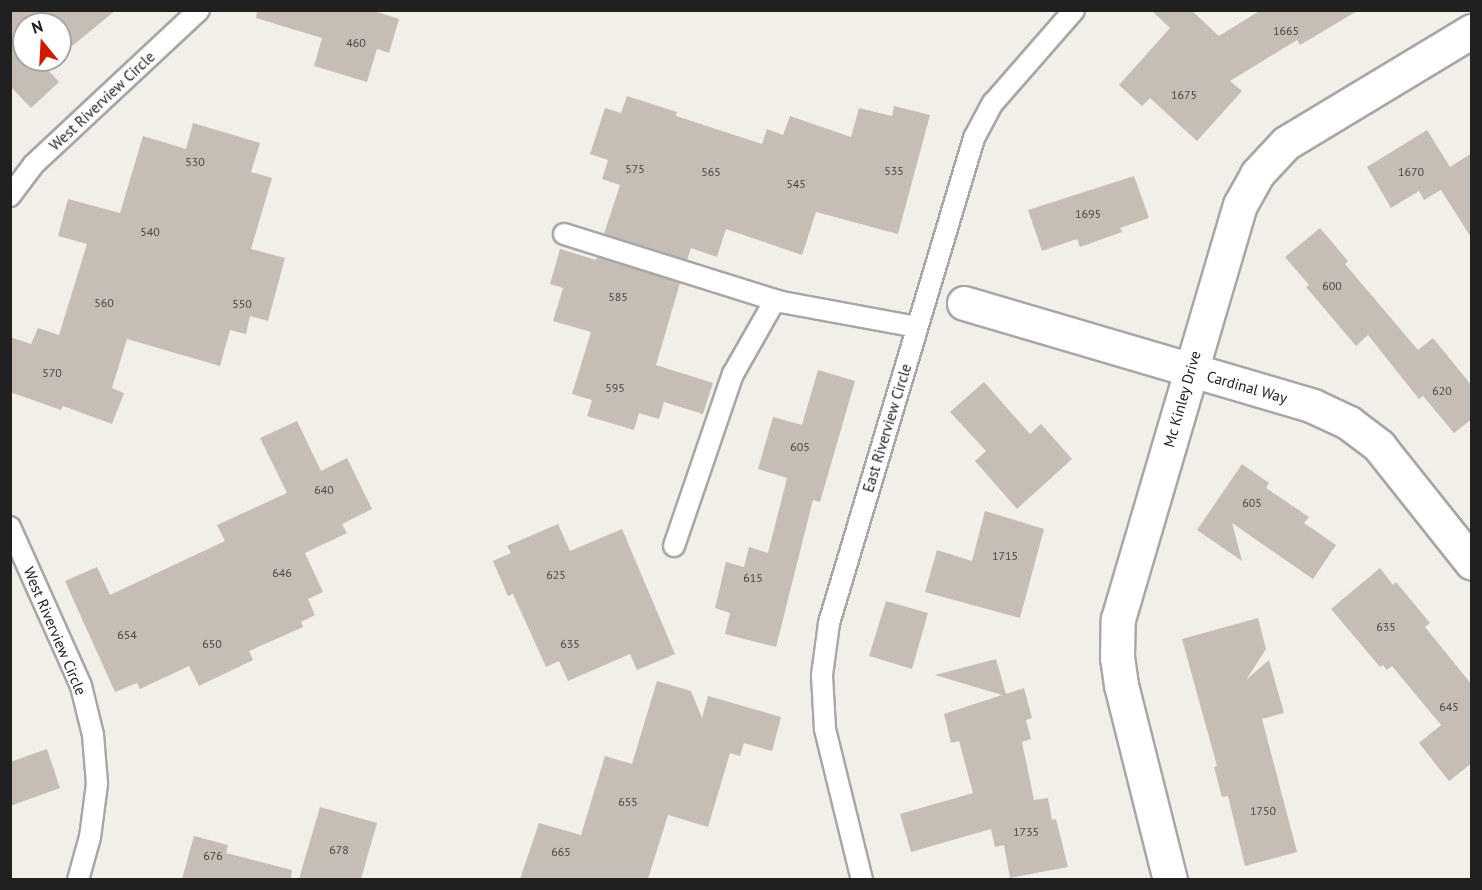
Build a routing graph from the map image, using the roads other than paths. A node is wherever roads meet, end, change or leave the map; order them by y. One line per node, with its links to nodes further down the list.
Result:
1 (199, 10): 4 (lane, West Riverview Circle)
2 (1074, 10): 8 (lane, East Riverview Circle)
3 (1472, 31): 9 (street, Mc Kinley Drive)
4 (10, 196)
5 (564, 234): 6 (lane)
6 (775, 300): 8 (lane); 11 (lane)
7 (964, 303): 9 (street, Cardinal Way)
8 (917, 327): 14 (lane, East Riverview Circle)
9 (1190, 370): 12 (street, Cardinal Way); 15 (street, Mc Kinley Drive)
10 (10, 528): 13 (lane, West Riverview Circle)
11 (674, 546)
12 (1472, 563)
13 (78, 879)
14 (862, 879)
15 (1170, 879)

